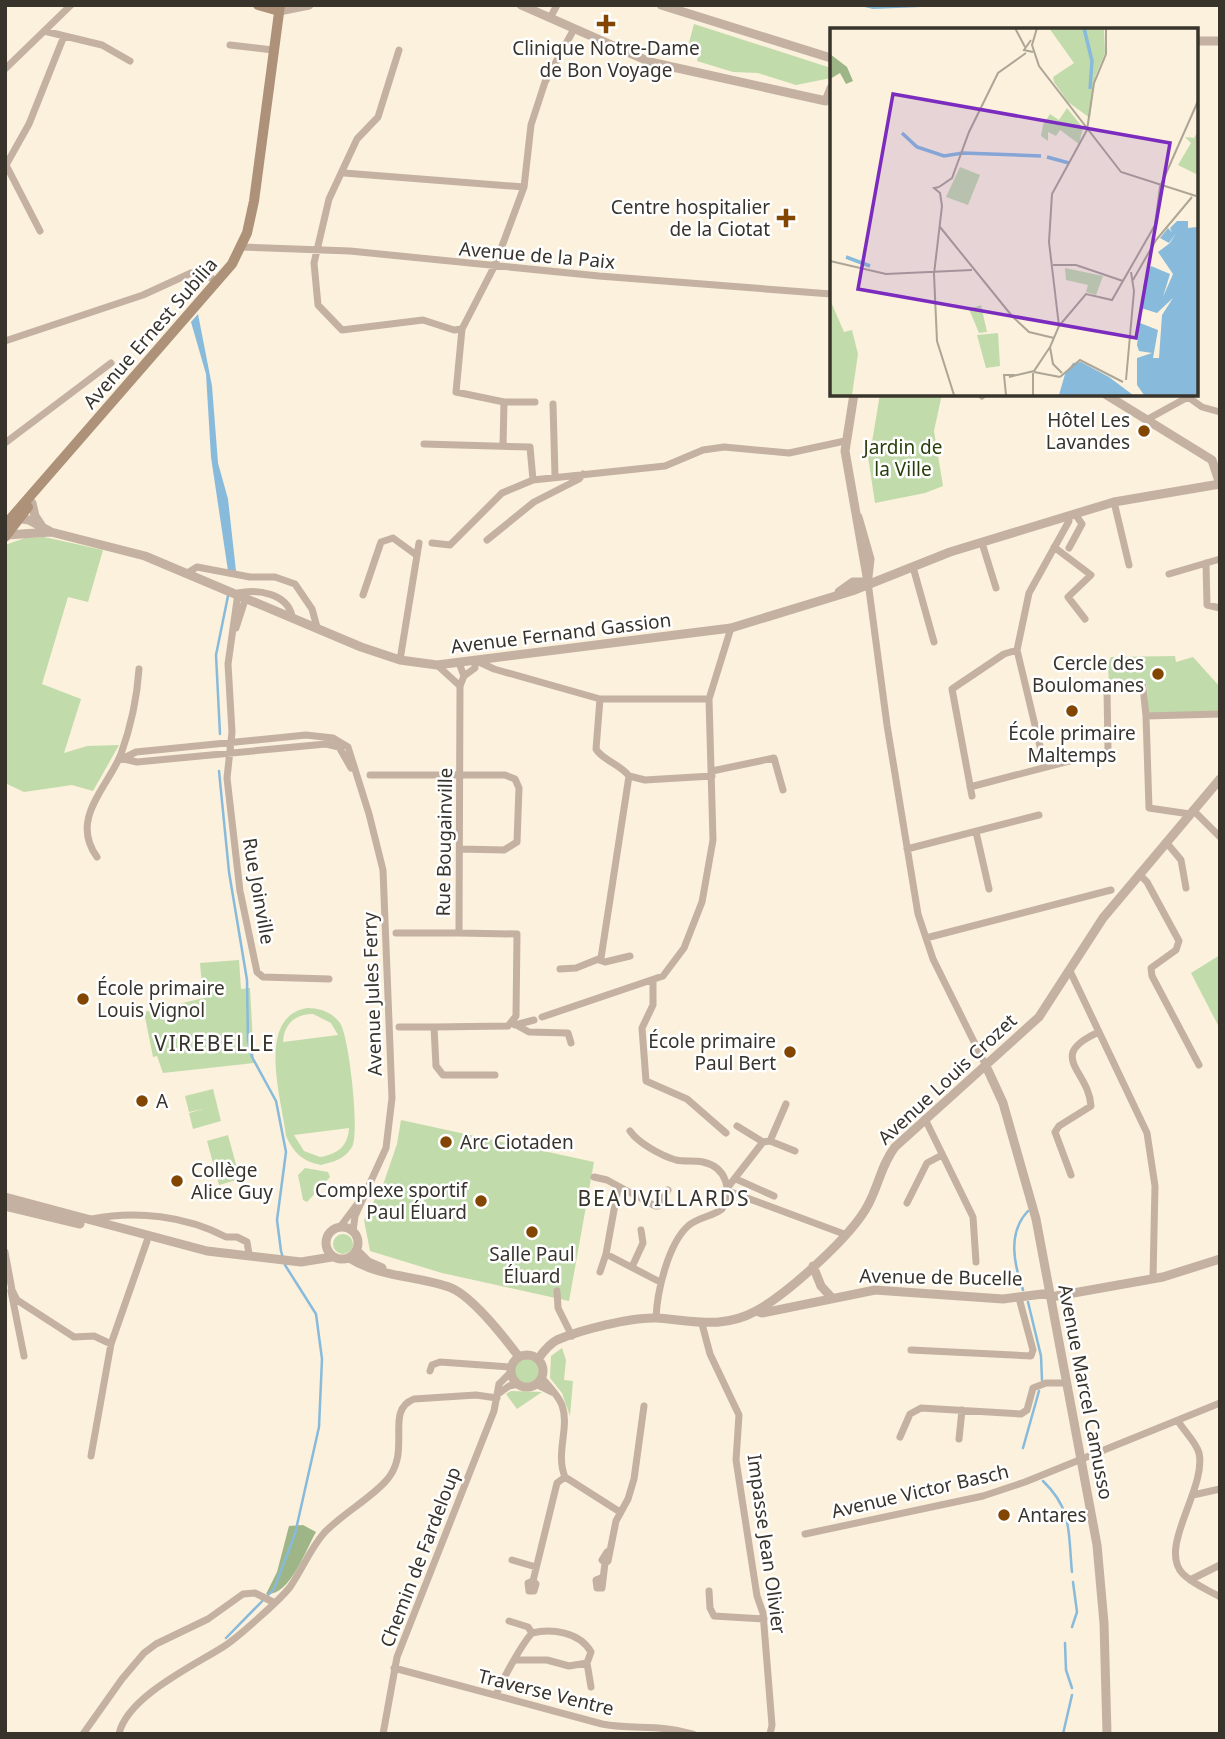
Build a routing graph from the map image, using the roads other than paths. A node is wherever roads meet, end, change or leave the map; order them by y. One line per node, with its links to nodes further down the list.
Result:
1 (71, 5): 10 (street)
2 (258, 5): 7 (main road)
3 (309, 5): 7 (street)
4 (521, 5): 8 (street)
5 (557, 5): 8 (street)
6 (661, 5): 17 (street)
7 (279, 8): 15 (main road, Avenue Ernest Subilia)
8 (550, 18): 9 (street)
9 (574, 29): 20 (street); 22 (street)
10 (44, 31): 11 (street); 19 (street)
11 (64, 36): 18 (street); 23 (street)
12 (1197, 41): 13 (street)
13 (1220, 41)
14 (230, 45): 15 (street)
15 (273, 50): 24 (main road, Avenue Ernest Subilia)
16 (399, 50): 21 (street)
17 (830, 58)
18 (130, 61)
19 (5, 69)
20 (829, 101)
21 (344, 173): 22 (street); 25 (street)
22 (524, 187): 26 (street)
23 (40, 232)
24 (240, 247): 25 (street, Avenue de la Paix); 27 (main road, Avenue Ernest Subilia)
25 (317, 249): 26 (street, Avenue de la Paix); 29 (street)
26 (495, 265): 28 (street, Avenue de la Paix); 29 (street)
27 (217, 282): 30 (street); 48 (main road, Avenue Ernest Subilia)
28 (830, 294)
29 (462, 329): 34 (street)
30 (5, 341)
31 (111, 363): 40 (street)
32 (854, 396): 39 (street)
33 (1108, 396): 38 (street)
34 (504, 402): 35 (street); 42 (street)
35 (535, 402)
36 (553, 404): 45 (street)
37 (1220, 412): 38 (street)
38 (1152, 421): 43 (street)
39 (845, 441): 44 (street); 66 (street)
40 (5, 443)
41 (424, 444): 42 (street)
42 (503, 446): 46 (street)
43 (1218, 466): 47 (street)
44 (583, 474): 45 (street); 53 (street)
45 (555, 475): 46 (street)
46 (533, 480): 56 (street)
47 (1220, 484): 49 (street, Avenue Fernand Gassion)
48 (33, 499): 51 (main road, Avenue Ernest Subilia); 52 (street)
49 (1114, 502): 50 (street, Avenue Fernand Gassion); 62 (street)
50 (1072, 515): 55 (street, Avenue Fernand Gassion); 57 (street); 58 (street)
51 (10, 528): 52 (street, Avenue Fernand Gassion); 52 (street, Avenue Fernand Gassion)
52 (47, 529): 64 (street, Avenue Fernand Gassion)
53 (486, 540)
54 (419, 542): 59 (street)
55 (982, 542): 63 (street, Avenue Fernand Gassion); 67 (street)
56 (432, 543)
57 (1054, 547): 71 (street); 75 (street)
58 (1069, 548)
59 (415, 554): 69 (street); 76 (street)
60 (1220, 559): 61 (street)
61 (1206, 563): 65 (street); 70 (street)
62 (1129, 565)
63 (913, 567): 66 (street, Avenue Fernand Gassion); 74 (street)
64 (189, 572): 68 (street, Avenue Fernand Gassion); 72 (street)
65 (1169, 573)
66 (868, 580): 73 (street, Avenue Fernand Gassion); 106 (street)
67 (996, 588)
68 (242, 595): 72 (street, Avenue Fernand Gassion); 87 (street, Rue Joinville)
69 (363, 595)
70 (1220, 608)
71 (1085, 619)
72 (317, 627): 76 (street, Avenue Fernand Gassion)
73 (731, 628): 77 (street, Avenue Fernand Gassion); 84 (street)
74 (933, 642)
75 (1017, 650): 90 (street); 97 (street)
76 (400, 660): 79 (street, Avenue Fernand Gassion)
77 (475, 660): 78 (street, Avenue Fernand Gassion); 81 (street, Rue Bougainville); 83 (street)
78 (460, 663): 79 (street, Avenue Fernand Gassion); 81 (street); 82 (street, Rue Bougainville)
79 (436, 664): 82 (street)
80 (139, 669): 89 (street)
81 (464, 676): 82 (street, Rue Bougainville)
82 (458, 684): 93 (street, Rue Bougainville)
83 (600, 699): 84 (street); 94 (street)
84 (709, 699): 91 (street)
85 (1220, 714): 86 (street)
86 (1146, 716): 90 (street); 100 (street)
87 (231, 741): 88 (street, Rue Joinville); 89 (street, Avenue Jules Ferry); 96 (street, Avenue Jules Ferry)
88 (230, 752): 89 (street, Avenue Jules Ferry); 96 (street, Avenue Jules Ferry); 119 (street, Rue Joinville)
89 (122, 758): 107 (street)
90 (1045, 767): 97 (street)
91 (712, 774): 94 (street); 98 (street); 120 (street)
92 (370, 775): 93 (street)
93 (460, 775): 105 (street, Rue Bougainville); 105 (street)
94 (629, 776): 116 (street)
95 (1220, 779): 100 (street, Avenue Louis Crozet)
96 (360, 788): 145 (street, Avenue Jules Ferry)
97 (970, 788): 99 (street)
98 (783, 790)
99 (972, 796)
100 (1191, 812): 103 (street); 104 (street, Avenue Louis Crozet)
101 (1039, 815): 102 (street)
102 (976, 832): 106 (street); 110 (street)
103 (1220, 837)
104 (1166, 842): 108 (street, Avenue Louis Crozet); 109 (street)
105 (460, 849): 113 (street, Rue Bougainville)
106 (907, 849): 114 (street)
107 (97, 858)
108 (1139, 874): 118 (street, Avenue Louis Crozet); 128 (street)
109 (1186, 888)
110 (989, 889)
111 (1111, 890): 114 (street)
112 (396, 933): 113 (street)
113 (458, 933): 123 (street, Rue Bougainville)
114 (926, 938): 129 (street)
115 (630, 956): 116 (street)
116 (599, 960): 117 (street)
117 (560, 969)
118 (1070, 971): 126 (street); 129 (street, Avenue Louis Crozet)
119 (329, 979)
120 (653, 980): 121 (street); 135 (street)
121 (542, 1017)
122 (534, 1020): 123 (street)
123 (515, 1025): 125 (street); 127 (street)
124 (399, 1027): 125 (street)
125 (435, 1027): 130 (street)
126 (1099, 1032): 139 (street); 171 (street)
127 (571, 1043)
128 (1199, 1065)
129 (986, 1066): 132 (street, Avenue Louis Crozet); 175 (street, Avenue Marcel Camusso)
130 (495, 1075)
131 (786, 1104): 136 (street)
132 (925, 1119): 138 (street); 154 (street, Avenue Louis Crozet)
133 (737, 1126): 136 (street)
134 (630, 1131): 143 (street)
135 (726, 1133)
136 (767, 1142): 137 (street); 141 (street)
137 (795, 1151)
138 (942, 1155): 148 (street); 166 (street)
139 (1070, 1175)
140 (594, 1177): 142 (street)
141 (736, 1179): 143 (street); 146 (street)
142 (618, 1188): 144 (street); 160 (street)
143 (728, 1189): 154 (street); 172 (street)
144 (668, 1190)
145 (364, 1196): 151 (street, Avenue Jules Ferry); 153 (street, Avenue Jules Ferry)
146 (774, 1196)
147 (5, 1197): 150 (street)
148 (907, 1203)
149 (5, 1206): 155 (street)
150 (89, 1221): 159 (street); 159 (street)
151 (340, 1227): 153 (street); 156 (street)
152 (641, 1230): 168 (street)
153 (354, 1231): 157 (street)
154 (844, 1234): 167 (street, Avenue Louis Crozet)
155 (147, 1241): 164 (street); 182 (street)
156 (326, 1247): 161 (street); 165 (street)
157 (357, 1251): 162 (street); 170 (street)
158 (5, 1252): 173 (street)
159 (248, 1254): 164 (street)
160 (606, 1254): 168 (street); 169 (street)
161 (332, 1256): 162 (street); 165 (street)
162 (349, 1258): 170 (street)
163 (1220, 1259): 171 (street, Avenue de Bucelle)
164 (274, 1260): 165 (street)
165 (316, 1260)
166 (976, 1262)
167 (813, 1266): 176 (street); 178 (street, Avenue Louis Crozet)
168 (632, 1267): 172 (street)
169 (600, 1272)
170 (403, 1277): 185 (street)
171 (1153, 1279): 175 (street, Avenue de Bucelle)
172 (660, 1282): 179 (street)
173 (12, 1290): 182 (street); 184 (street)
174 (557, 1291): 181 (street)
175 (1050, 1295): 177 (street, Avenue de Bucelle); 190 (street, Avenue Marcel Camusso)
176 (831, 1297): 177 (street, Avenue de Bucelle); 178 (street, Avenue de Bucelle)
177 (1019, 1298): 183 (street)
178 (756, 1311): 180 (street, Avenue Louis Crozet)
179 (656, 1318): 180 (street, Avenue Louis Crozet); 181 (street, Avenue Louis Crozet)
180 (702, 1324): 217 (street, Impasse Jean Olivier)
181 (572, 1336): 186 (street, Avenue Louis Crozet)
182 (111, 1344): 201 (street)
183 (911, 1350)
184 (24, 1356)
185 (519, 1357): 186 (street); 187 (street)
186 (538, 1359): 189 (street)
187 (511, 1370): 188 (street); 191 (street); 192 (street)
188 (429, 1371)
189 (539, 1381): 192 (street); 203 (street)
190 (1067, 1383): 197 (street); 202 (street, Avenue Marcel Camusso)
191 (499, 1384): 193 (street); 194 (street, Chemin de Fardeloup)
192 (518, 1384): 194 (street)
193 (476, 1395): 194 (street); 216 (street)
194 (497, 1396): 222 (street, Chemin de Fardeloup)
195 (1220, 1403): 198 (street, Avenue Victor Basch)
196 (644, 1406): 206 (street)
197 (961, 1410): 199 (street); 200 (street)
198 (1178, 1421): 202 (street, Avenue Victor Basch); 205 (street)
199 (900, 1437)
200 (959, 1439)
201 (91, 1456)
202 (1081, 1460): 207 (street, Avenue Victor Basch); 232 (street, Avenue Marcel Camusso)
203 (565, 1477): 206 (street); 210 (street)
204 (1220, 1489): 205 (street)
205 (1193, 1495): 212 (street)
206 (620, 1512): 211 (street)
207 (804, 1534)
208 (512, 1560): 210 (street)
209 (1220, 1565): 212 (street)
210 (537, 1567): 213 (street)
211 (601, 1578)
212 (1190, 1580): 215 (street)
213 (533, 1581)
214 (709, 1591): 217 (street)
215 (1220, 1597)
216 (268, 1599): 226 (street); 227 (street)
217 (764, 1619): 231 (street, Impasse Jean Olivier)
218 (509, 1621): 219 (street)
219 (532, 1633): 220 (street); 221 (street)
220 (517, 1660): 221 (street); 224 (street)
221 (587, 1662): 223 (street)
222 (394, 1668): 224 (street, Traverse Ventre); 228 (street, Chemin de Fardeloup)
223 (592, 1687)
224 (496, 1695): 225 (street, Traverse Ventre)
225 (602, 1724): 229 (street); 230 (street, Traverse Ventre)
226 (83, 1734)
227 (120, 1734)
228 (383, 1734)
229 (599, 1734)
230 (692, 1734)
231 (770, 1734)
232 (1107, 1734)

